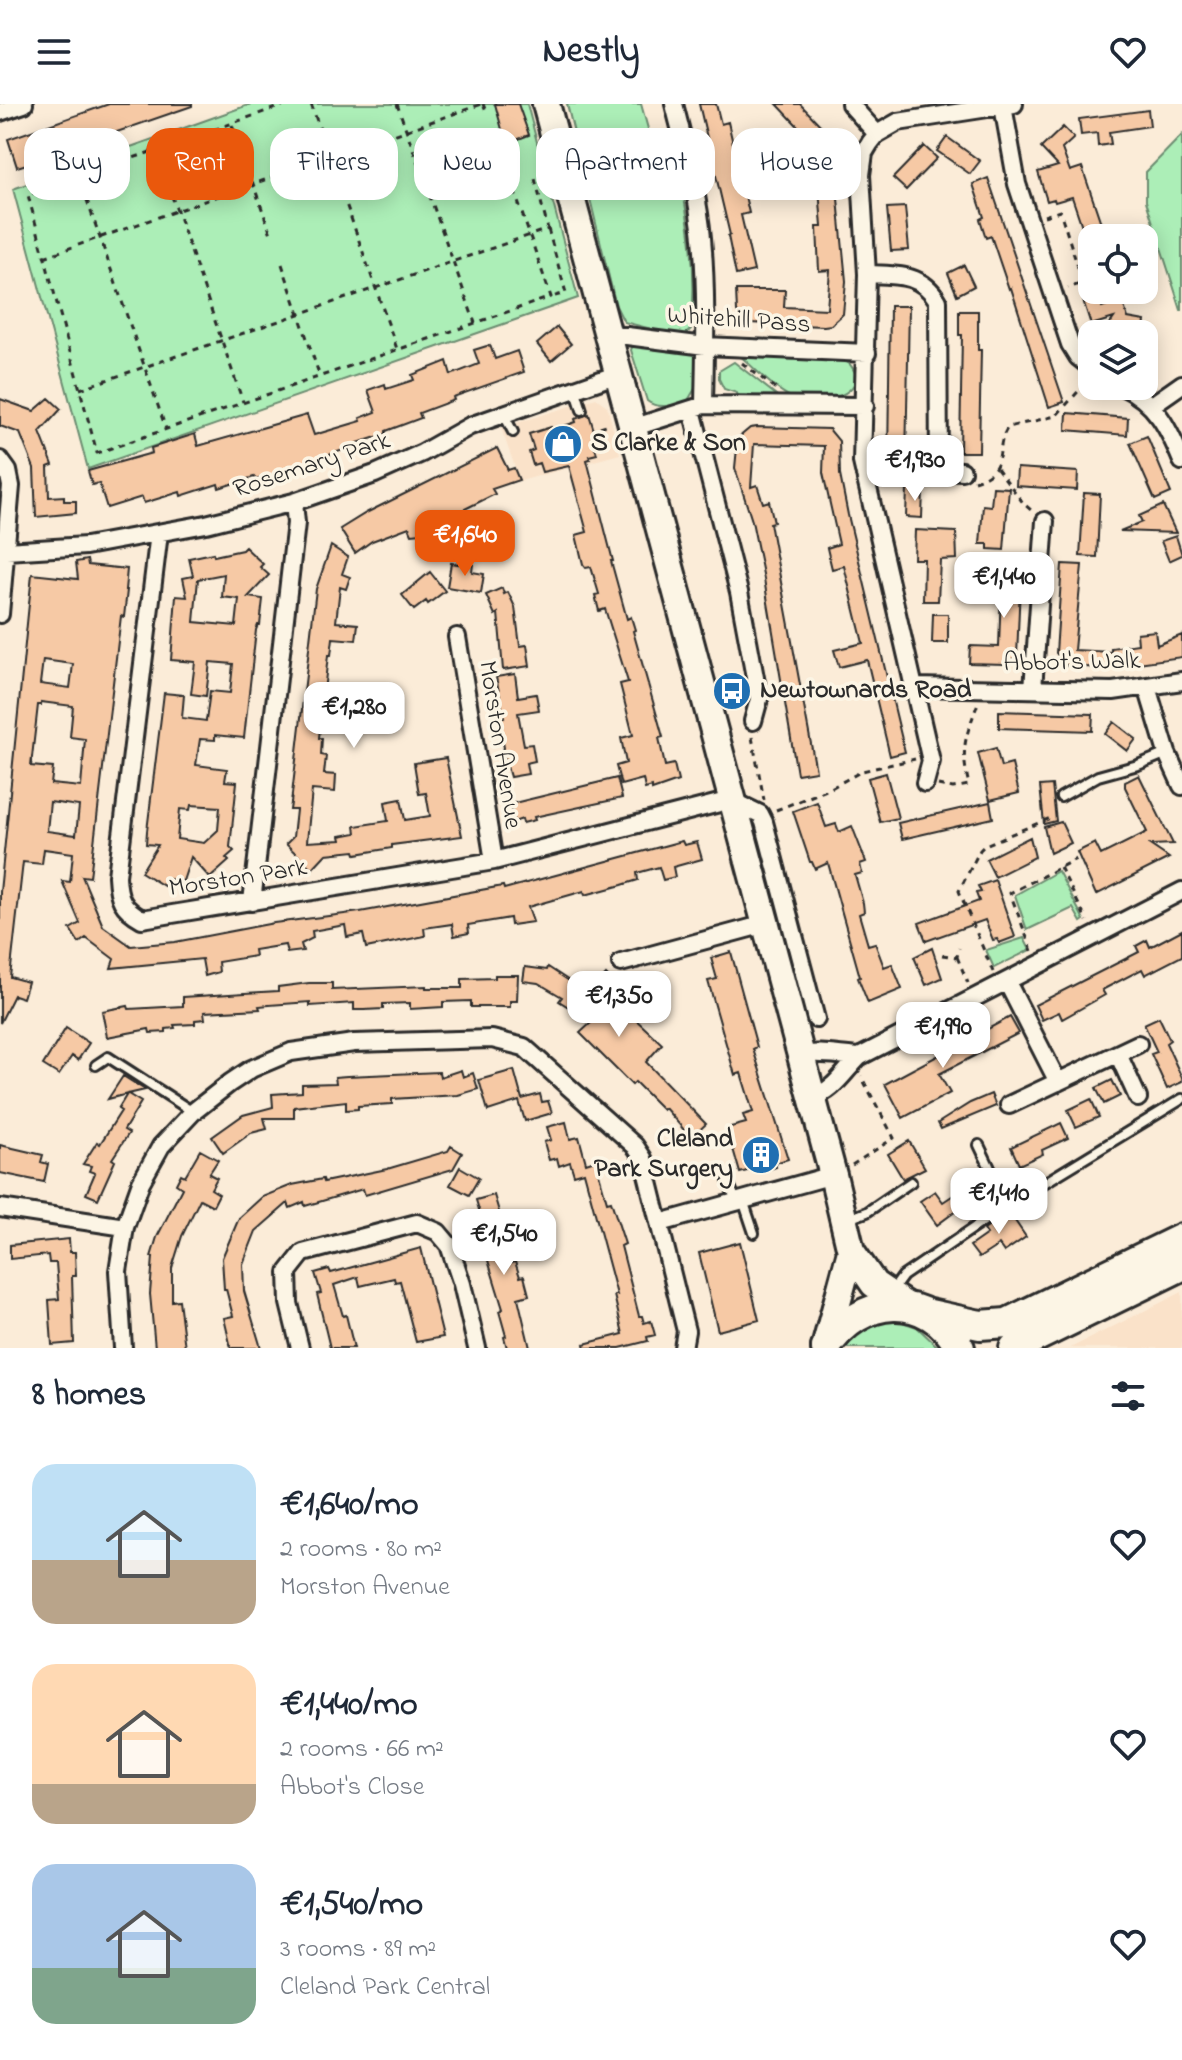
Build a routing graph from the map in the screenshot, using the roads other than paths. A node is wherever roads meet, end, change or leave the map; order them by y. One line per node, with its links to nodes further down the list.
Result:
1 (24, 104): 6 (street)
2 (546, 104): 9 (main road)
3 (674, 104): 10 (street)
4 (850, 104): 7 (street)
5 (1008, 105): 7 (street); 12 (street)
6 (0, 112)
7 (877, 134): 8 (street)
8 (867, 274): 11 (street); 26 (street)
9 (609, 336): 10 (street, Whitehill Pass); 13 (main road)
10 (705, 346): 11 (street, Whitehill Pass); 19 (street)
11 (867, 353): 18 (street)
12 (1078, 357)
13 (618, 374): 15 (street, Rosemary Park); 22 (main road)
14 (1182, 384): 17 (street)
15 (575, 388): 20 (lane); 21 (street, Rosemary Park)
16 (1144, 400): 17 (street)
17 (1152, 405): 25 (street)
18 (865, 406): 19 (street); 37 (street)
19 (698, 408): 22 (street); 40 (street)
20 (582, 410)
21 (504, 413): 23 (lane); 29 (street, Rosemary Park)
22 (621, 426): 45 (main road)
23 (513, 432)
24 (0, 460): 32 (street)
25 (1182, 461)
26 (939, 470): 27 (street); 28 (street)
27 (912, 475)
28 (965, 476)
29 (294, 502): 31 (street, Rosemary Park); 48 (street)
30 (1045, 521): 39 (street)
31 (159, 533): 32 (street, Rosemary Park); 48 (street, Morston Park)
32 (6, 551): 33 (street)
33 (0, 606): 34 (street)
34 (0, 614)
35 (457, 637): 46 (street, Morston Avenue)
36 (1182, 681): 38 (street, Abbot's Walk)
37 (915, 687): 39 (street, Abbot's Walk); 42 (street)
38 (1147, 687): 39 (street, Abbot's Walk); 41 (street)
39 (1033, 689)
40 (753, 721)
41 (1167, 753): 43 (street); 44 (lane)
42 (925, 783)
43 (1182, 786)
44 (1061, 797)
45 (731, 800): 46 (street, Morston Park); 49 (main road); 52 (street)
46 (494, 861): 48 (street, Morston Park)
47 (1182, 891): 51 (street)
48 (252, 902)
49 (765, 924): 50 (street); 55 (main road)
50 (621, 963)
51 (1003, 984): 56 (street); 58 (street)
52 (816, 1019)
53 (1138, 1044): 54 (street)
54 (1118, 1054): 58 (street); 60 (street)
55 (801, 1055): 56 (street); 59 (main road)
56 (856, 1059): 59 (street)
57 (96, 1065): 63 (lane)
58 (1058, 1082): 62 (street)
59 (812, 1097): 65 (main road)
60 (1138, 1098)
61 (1182, 1099): 70 (lane)
62 (1009, 1105)
63 (193, 1112): 72 (street); 73 (street)
64 (979, 1145): 70 (lane)
65 (833, 1173): 68 (street); 71 (main road)
66 (728, 1181): 68 (lane)
67 (911, 1182): 71 (lane)
68 (740, 1201): 72 (street); 74 (lane)
69 (0, 1208): 73 (street)
70 (1003, 1208): 78 (lane)
71 (844, 1221): 76 (main road)
72 (660, 1223): 82 (street)
73 (125, 1227): 79 (street)
74 (754, 1233)
75 (1182, 1238): 78 (highway)
76 (851, 1251): 78 (main road); 83 (main road)
77 (1182, 1266): 85 (highway)
78 (907, 1305): 83 (highway); 84 (highway)
79 (123, 1348)
80 (300, 1348): 81 (street)
81 (477, 1348)
82 (683, 1348)
83 (825, 1348)
84 (960, 1348)
85 (1014, 1348)

